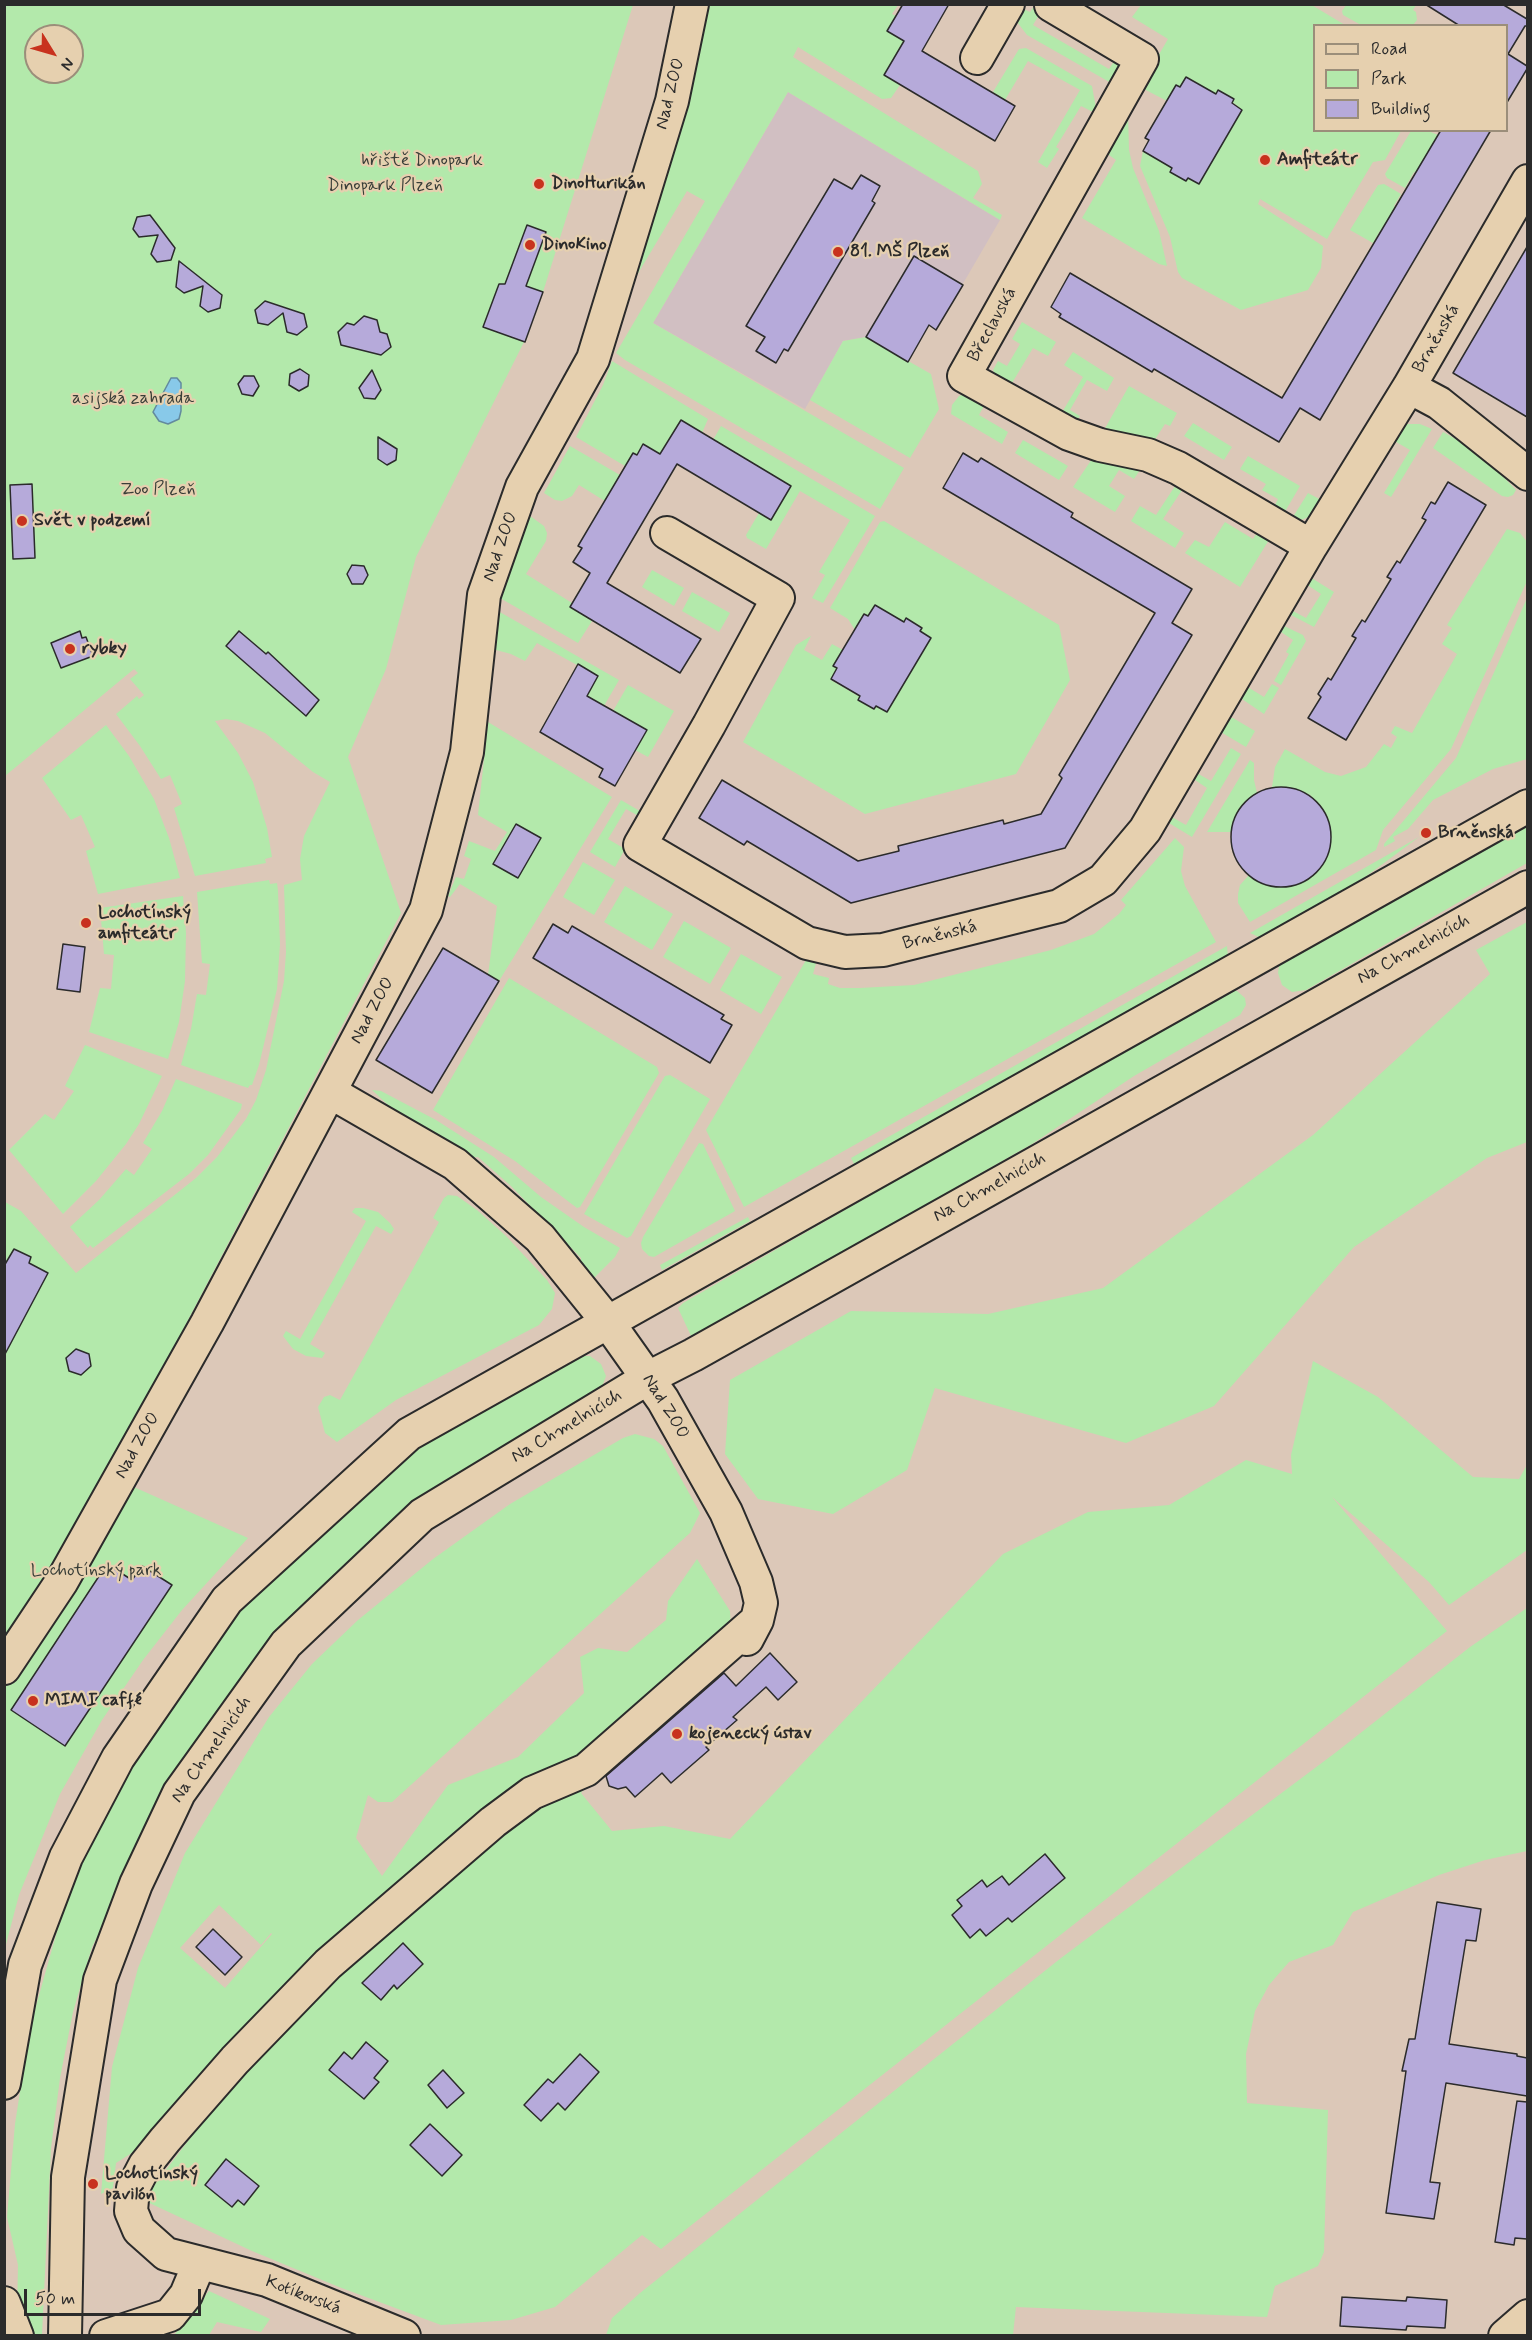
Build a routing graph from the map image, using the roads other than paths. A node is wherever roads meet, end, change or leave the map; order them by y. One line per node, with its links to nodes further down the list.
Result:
1 (692, 4): 12 (street, Nad ZOO)
2 (1008, 4): 4 (street)
3 (1051, 5): 9 (street, Břeclavská)
4 (977, 58)
5 (1527, 181): 6 (street, Brněnská)
6 (1409, 387): 7 (street); 9 (street, Brněnská)
7 (1527, 474)
8 (666, 533): 9 (street, Brněnská)
9 (1311, 546)
10 (1527, 806): 13 (street)
11 (1527, 887): 14 (street, Na Chmelnicích)
12 (330, 1092): 13 (street, Nad ZOO); 17 (street, Nad ZOO)
13 (607, 1321): 14 (street, Nad ZOO); 18 (street)
14 (648, 1378): 15 (street, Nad ZOO); 23 (street, Na Chmelnicích)
15 (758, 1620): 16 (street, Nad ZOO); 19 (street, Kotíkovská)
16 (731, 1663)
17 (4, 1668)
18 (4, 2083)
19 (200, 2264): 24 (street); 25 (street, Kotíkovská)
20 (4, 2303): 22 (street)
21 (1527, 2316): 26 (street)
22 (17, 2336)
23 (65, 2336)
24 (106, 2336)
25 (404, 2336)
26 (1505, 2336)

